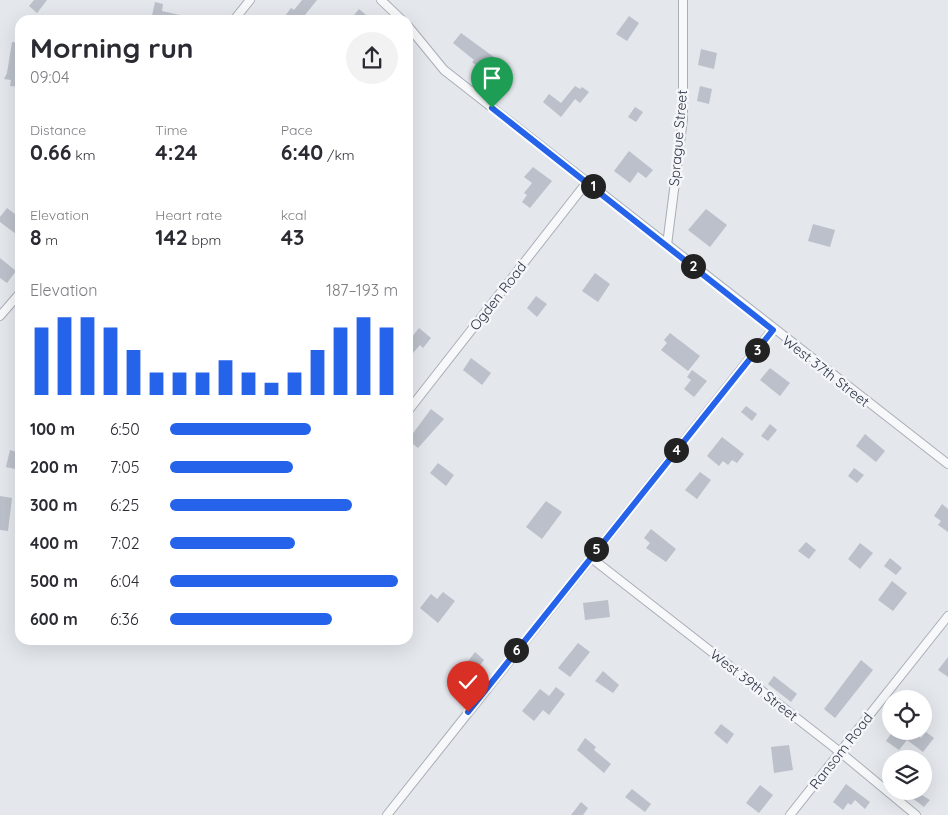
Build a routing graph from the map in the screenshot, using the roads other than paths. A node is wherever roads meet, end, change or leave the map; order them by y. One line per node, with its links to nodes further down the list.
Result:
1 (250, 0): 4 (street)
2 (381, 0): 5 (street)
3 (683, 0): 8 (street, Sprague Street)
4 (238, 15)
5 (397, 15)
6 (413, 32): 7 (street, West 37th Street)
7 (588, 182): 8 (street, West 37th Street); 12 (street, Ogden Road)
8 (666, 246): 11 (street, West 37th Street)
9 (15, 300): 10 (street)
10 (0, 316)
11 (773, 330): 13 (street, West 37th Street); 14 (street)
12 (413, 405)
13 (948, 464)
14 (590, 557): 16 (street, West 39th Street); 17 (street)
15 (948, 616): 16 (street, Ransom Road)
16 (840, 752): 18 (street, Ransom Road); 19 (street, West 39th Street)
17 (387, 815)
18 (790, 815)
19 (916, 815)

